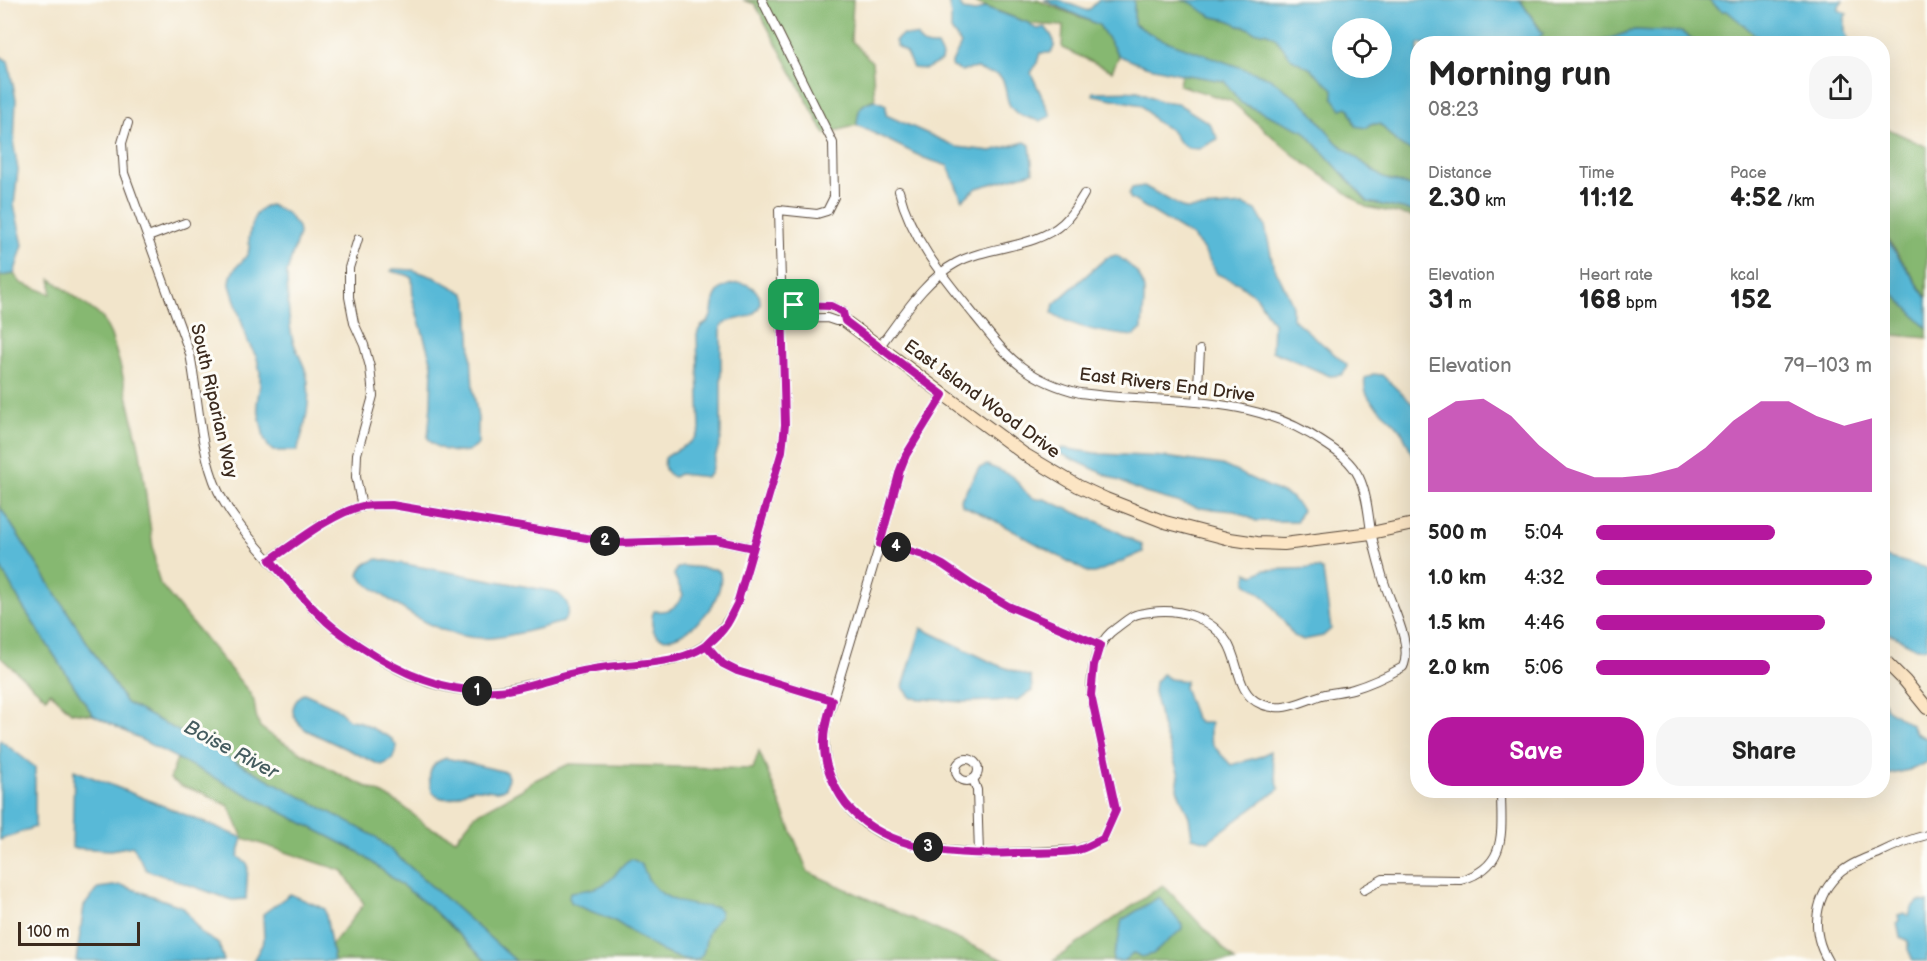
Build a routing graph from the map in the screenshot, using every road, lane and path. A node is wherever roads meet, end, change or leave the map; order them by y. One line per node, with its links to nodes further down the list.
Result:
1 (762, 0): 9 (street, South Riparian Way)
2 (128, 123): 6 (street, South Riparian Way)
3 (899, 191): 8 (street, East Rivers End Drive)
4 (1084, 194): 8 (street)
5 (185, 223): 6 (street)
6 (148, 237): 21 (street, South Riparian Way)
7 (358, 239): 16 (street)
8 (940, 273): 12 (street); 15 (street, East Rivers End Drive)
9 (782, 305): 10 (street, South Riparian Way); 11 (street, East Island Wood Drive)
10 (782, 319): 11 (street); 20 (street, South Riparian Way)
11 (845, 321): 12 (street, East Island Wood Drive)
12 (879, 347): 14 (street, East Island Wood Drive)
13 (1200, 350): 15 (street)
14 (943, 395): 18 (street, East Island Wood Drive); 19 (street)
15 (1197, 402): 18 (street, East Rivers End Drive)
16 (362, 507): 20 (street); 21 (street)
17 (1410, 525): 18 (street, East Island Wood Drive)
18 (1371, 533): 23 (street, East Rivers End Drive)
19 (880, 544): 23 (street); 25 (street)
20 (753, 548): 22 (street, South Riparian Way)
21 (270, 560): 22 (street, South Riparian Way)
22 (706, 645): 25 (street)
23 (1100, 645): 30 (street)
24 (1890, 666): 26 (street)
25 (832, 700): 30 (street)
26 (1927, 708)
27 (973, 779): 30 (street)
28 (1501, 798): 31 (street)
29 (1927, 835): 32 (street)
30 (979, 854)
31 (1364, 890)
32 (1828, 961)

